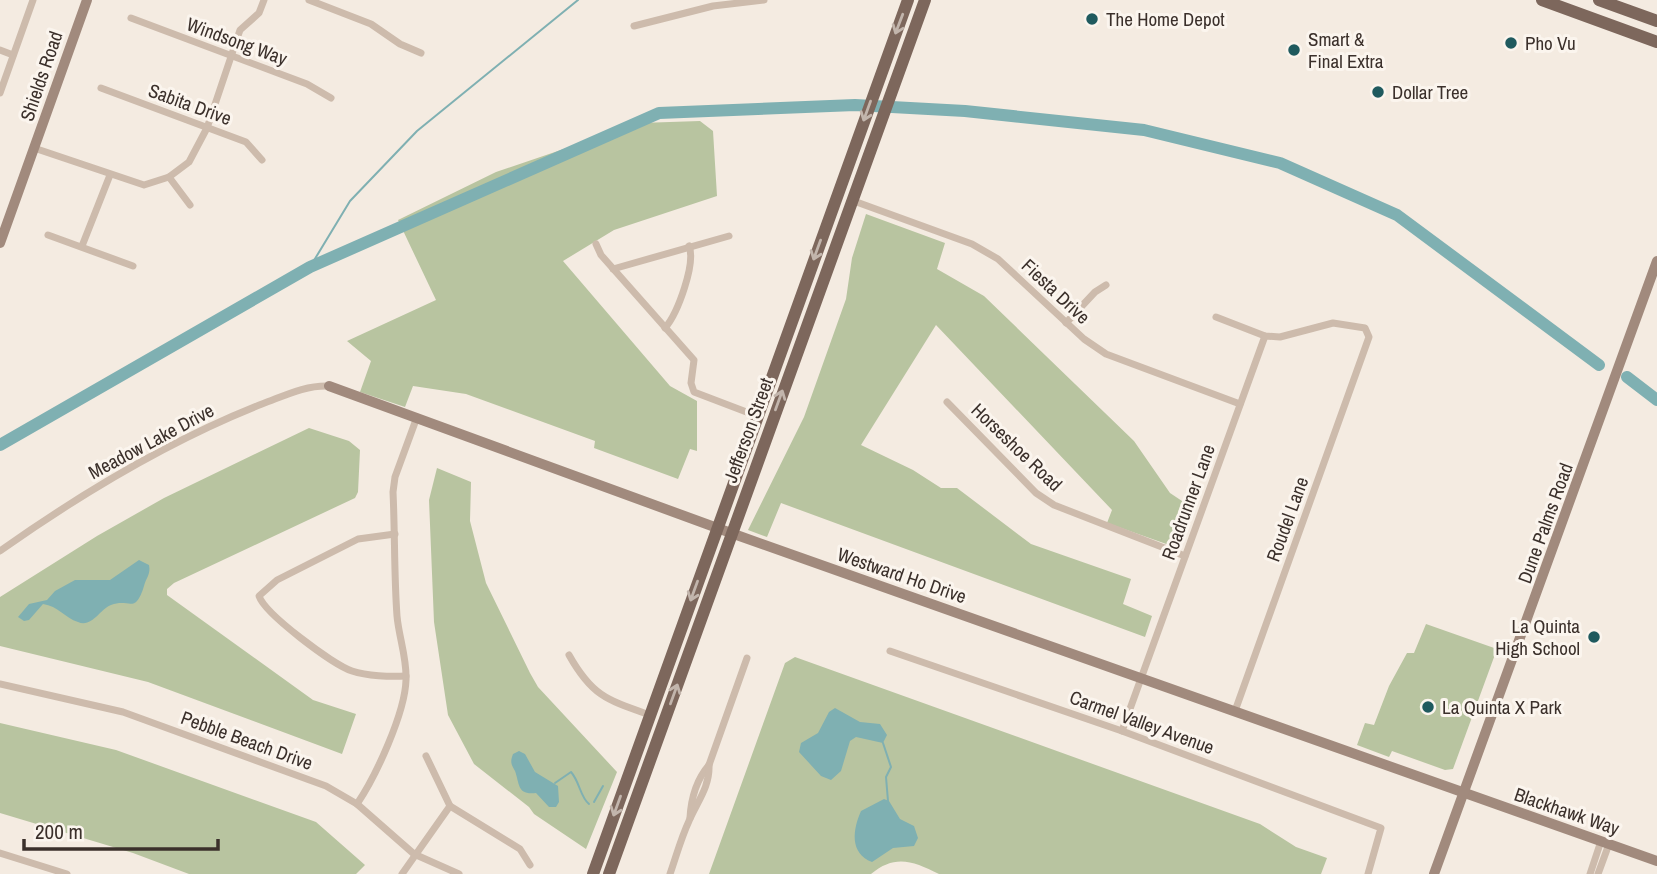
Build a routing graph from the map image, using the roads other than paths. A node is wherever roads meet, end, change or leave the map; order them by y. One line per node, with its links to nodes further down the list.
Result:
1 (33, 0): 17 (street)
2 (87, 0): 23 (street, Shields Road)
3 (264, 0): 18 (street)
4 (309, 0): 16 (street)
5 (764, 0): 9 (street)
6 (1542, 0): 14 (main road)
7 (1599, 0): 12 (main road)
8 (906, 1): 10 (street); 46 (main road, Jefferson Street, one-way to 46)
9 (712, 3): 13 (street)
10 (923, 3): 27 (main road, Jefferson Street)
11 (131, 18): 18 (street, Windsong Way)
12 (1657, 21)
13 (634, 26)
14 (1657, 42)
15 (0, 50): 17 (street)
16 (421, 53)
17 (13, 55): 20 (street)
18 (231, 55): 21 (street, Windsong Way); 22 (street)
19 (101, 88): 22 (street, Sabita Drive)
20 (0, 93)
21 (331, 98)
22 (207, 128): 24 (street, Sabita Drive); 26 (street)
23 (34, 148): 25 (street); 31 (street, Shields Road)
24 (262, 160)
25 (110, 175): 26 (street); 33 (street)
26 (169, 177): 28 (street)
27 (852, 200): 40 (street, Fiesta Drive); 48 (main road, Jefferson Street, one-way to 27)
28 (190, 205)
29 (48, 235): 33 (street)
30 (729, 236): 34 (street)
31 (0, 243)
32 (596, 244): 37 (street)
33 (82, 246): 36 (street)
34 (689, 246): 37 (street); 41 (street)
35 (1657, 261): 64 (street, Dune Palms Road)
36 (133, 266)
37 (612, 269): 41 (street)
38 (1106, 285): 40 (street)
39 (1216, 317): 42 (street)
40 (1066, 323): 45 (street, Fiesta Drive)
41 (665, 328): 46 (street)
42 (1265, 336): 45 (street, Roadrunner Lane); 60 (street, Roudel Lane)
43 (329, 386): 47 (street, Westward Ho Drive); 52 (street, Meadow Lake Drive)
44 (947, 402): 53 (street, Horseshoe Road)
45 (1240, 404): 53 (street, Roadrunner Lane)
46 (758, 415): 48 (main road); 49 (main road, Jefferson Street)
47 (417, 418): 49 (street, Westward Ho Drive); 51 (street)
48 (749, 484): 50 (main road, Jefferson Street)
49 (717, 527): 50 (street, Westward Ho Drive); 61 (main road, Jefferson Street, one-way to 61)
50 (731, 533): 58 (street, Westward Ho Drive); 65 (main road, Jefferson Street, one-way to 50)
51 (395, 534): 57 (street); 57 (street)
52 (0, 551)
53 (1185, 556): 58 (street, Roadrunner Lane)
54 (890, 650): 62 (street, Carmel Valley Avenue)
55 (569, 655): 61 (street)
56 (747, 658): 78 (street)
57 (406, 676): 66 (street)
58 (1140, 678): 60 (street, Westward Ho Drive); 62 (street, Roadrunner Lane)
59 (0, 684): 66 (street, Pebble Beach Drive)
60 (1235, 711): 64 (street, Westward Ho Drive)
61 (650, 715): 65 (main road); 76 (main road, Jefferson Street, one-way to 76)
62 (1122, 731): 79 (street, Carmel Valley Avenue)
63 (426, 755): 67 (street)
64 (1466, 793): 68 (street, Blackhawk Way); 80 (street, Dune Palms Road)
65 (636, 799): 77 (main road, Jefferson Street)
66 (357, 804): 70 (street, Pebble Beach Drive)
67 (450, 806): 70 (street); 72 (street)
68 (1605, 842): 71 (street, Blackhawk Way); 81 (street); 82 (street)
69 (0, 853): 73 (street)
70 (414, 855): 74 (street); 75 (street, Pebble Beach Drive)
71 (1657, 861)
72 (530, 866)
73 (67, 874)
74 (402, 874)
75 (459, 874)
76 (593, 874)
77 (609, 874)
78 (670, 874)
79 (1368, 874)
80 (1434, 874)
81 (1590, 874)
82 (1598, 874)

